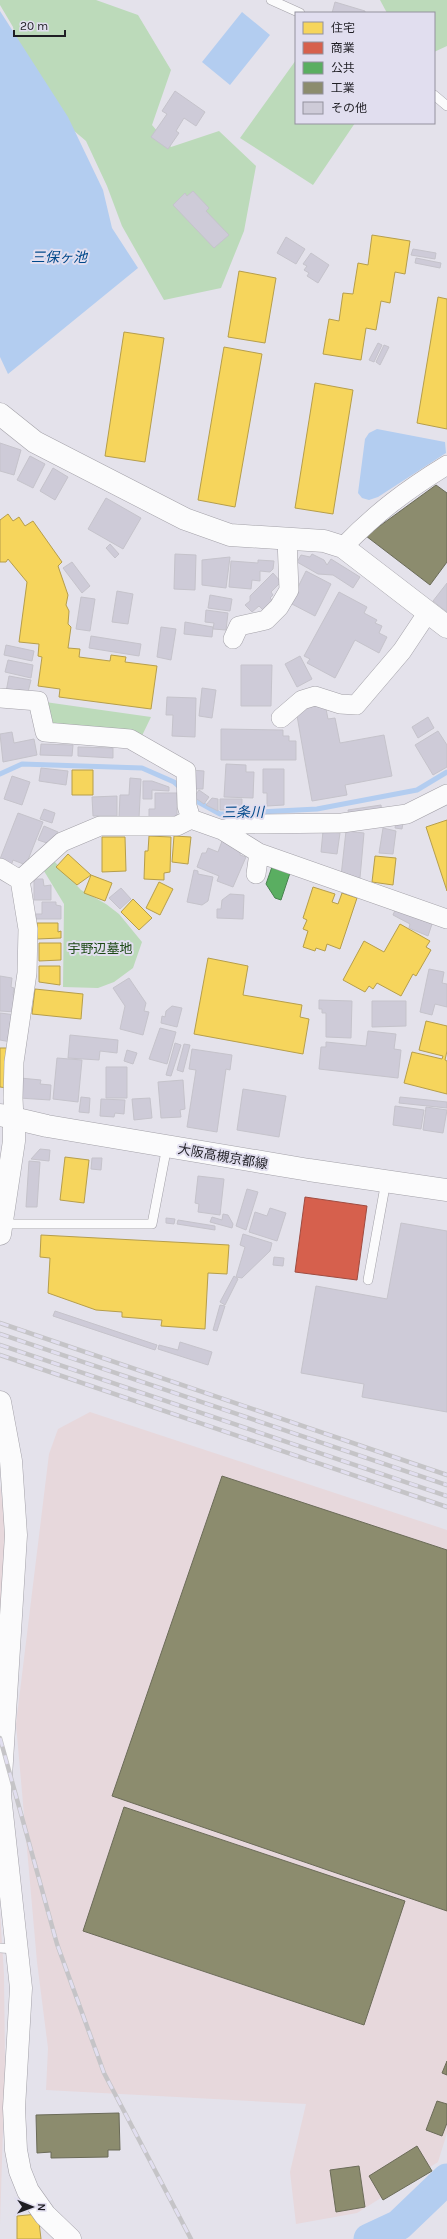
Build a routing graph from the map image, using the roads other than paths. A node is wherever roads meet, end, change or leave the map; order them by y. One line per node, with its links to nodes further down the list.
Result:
1 (270, 0): 2 (lane)
2 (298, 12)
3 (435, 96): 4 (lane)
4 (447, 106)
5 (0, 414): 7 (street)
6 (447, 465): 8 (street)
7 (287, 539): 8 (street); 11 (street)
8 (343, 547): 9 (street)
9 (428, 612): 10 (street); 13 (street)
10 (447, 627)
11 (233, 639)
12 (0, 698): 15 (street)
13 (281, 718)
14 (447, 794): 16 (street)
15 (189, 813): 16 (street); 20 (street)
16 (222, 830): 17 (street)
17 (259, 853): 19 (street); 21 (street)
18 (0, 868): 20 (street)
19 (256, 874)
20 (20, 880): 22 (street)
21 (447, 919)
22 (7, 1118): 23 (street, 大阪高槻京都線); 26 (street)
23 (167, 1146): 24 (street, 大阪高槻京都線); 26 (lane)
24 (386, 1181): 25 (street, 大阪高槻京都線); 27 (lane)
25 (447, 1190)
26 (1, 1229)
27 (368, 1280)
28 (0, 1402): 29 (street)
29 (4, 1445): 30 (street)
30 (0, 1794): 31 (street)
31 (8, 1949): 32 (street)
32 (70, 2239)

